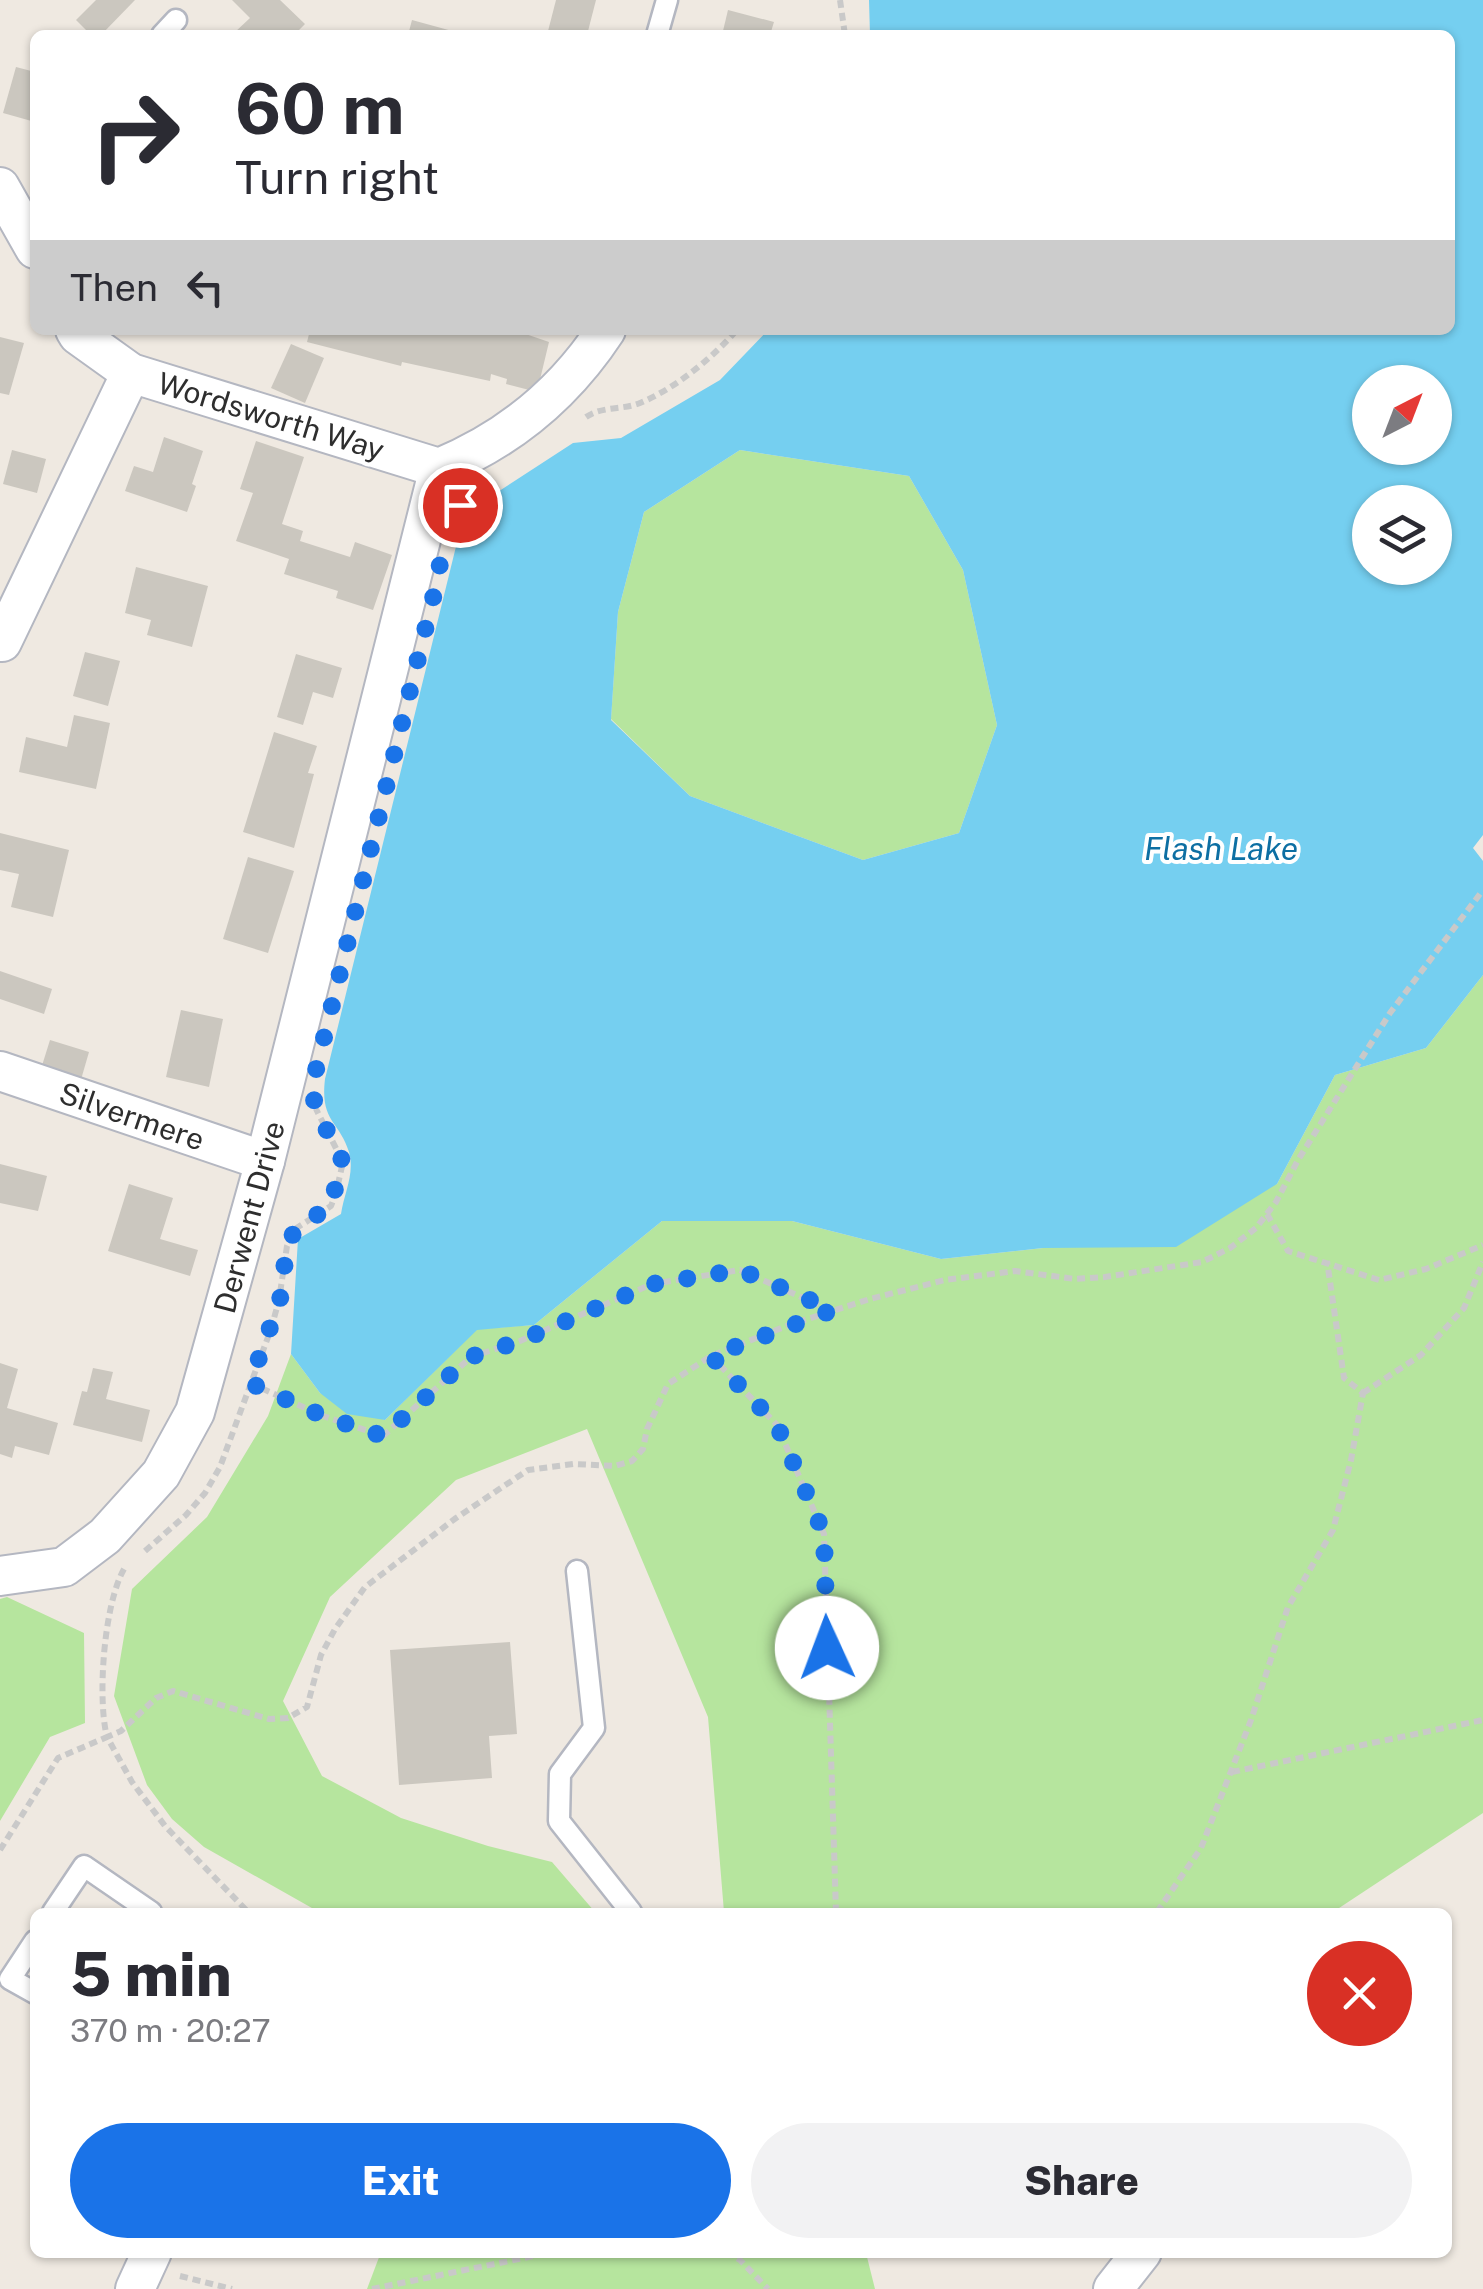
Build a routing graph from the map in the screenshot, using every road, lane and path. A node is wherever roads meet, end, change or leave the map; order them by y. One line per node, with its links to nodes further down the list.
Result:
1 (667, 0): 3 (lane)
2 (840, 0): 4 (path)
3 (658, 30)
4 (843, 30)
5 (17, 199): 6 (street)
6 (30, 235)
7 (78, 335): 10 (street, Wordsworth Way)
8 (602, 335): 12 (street)
9 (732, 335): 11 (path)
10 (132, 373): 12 (street, Wordsworth Way); 13 (street)
11 (578, 422)
12 (439, 468): 17 (street, Derwent Drive)
13 (2, 642)
14 (1483, 890): 18 (path)
15 (0, 1071): 17 (street, Silvermere)
16 (314, 1102): 24 (path)
17 (265, 1161): 27 (street, Derwent Drive)
18 (1266, 1214): 20 (path); 22 (path)
19 (1483, 1245): 20 (path)
20 (1328, 1261): 25 (path)
21 (1483, 1262): 25 (path)
22 (833, 1310): 23 (path); 24 (path)
23 (711, 1356): 29 (path); 36 (path)
24 (250, 1383): 29 (path)
25 (1363, 1393): 30 (path)
26 (577, 1571): 35 (lane)
27 (0, 1576)
28 (1483, 1720): 30 (path)
29 (106, 1737): 31 (path); 34 (path)
30 (1231, 1772): 37 (path)
31 (0, 1850)
32 (56, 1908): 33 (lane)
33 (144, 1908)
34 (244, 1908)
35 (628, 1908)
36 (836, 1908)
37 (1160, 1908)
38 (30, 1948): 39 (lane)
39 (30, 1990)
40 (524, 2258): 45 (path)
41 (744, 2258): 46 (path)
42 (1137, 2258): 47 (street)
43 (144, 2269): 44 (path)
44 (232, 2289)
45 (372, 2289)
46 (768, 2289)
47 (1113, 2289)

